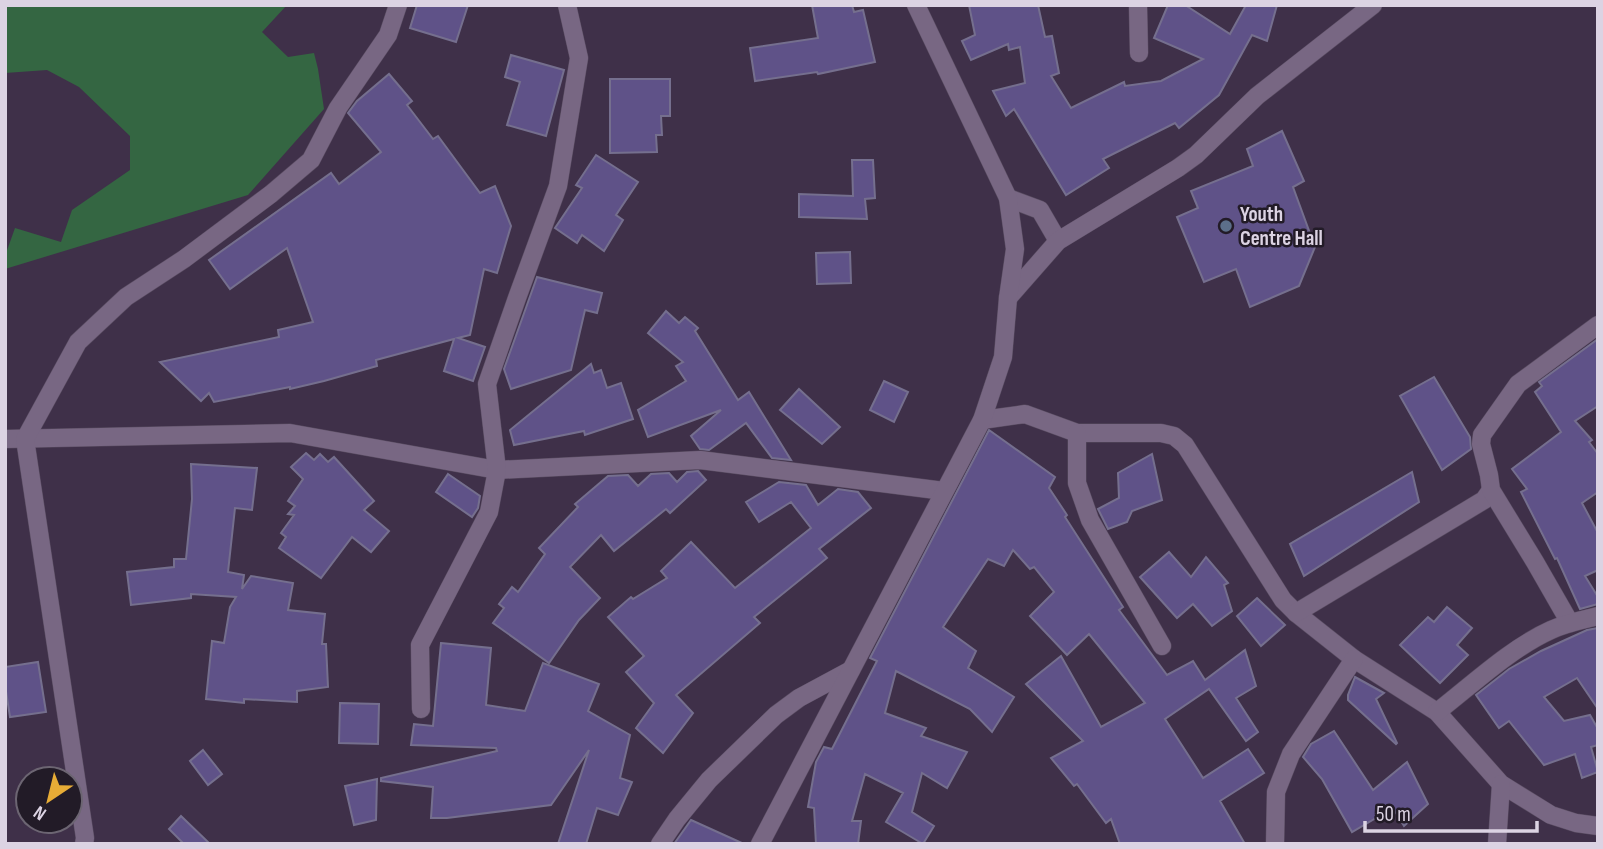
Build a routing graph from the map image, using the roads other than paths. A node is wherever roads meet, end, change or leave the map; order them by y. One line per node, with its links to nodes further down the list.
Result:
1 (398, 5): 14 (street)
2 (567, 5): 15 (street)
3 (916, 5): 7 (street)
4 (1138, 5): 6 (street)
5 (1373, 5): 8 (street)
6 (1139, 53)
7 (1008, 198): 8 (street); 9 (street)
8 (1058, 241): 9 (street)
9 (1008, 298): 11 (street)
10 (1598, 325): 16 (street)
11 (982, 420): 12 (street); 17 (street)
12 (1077, 433): 18 (street); 21 (street)
13 (5, 439): 14 (street)
14 (25, 439): 15 (street); 28 (street)
15 (497, 470): 17 (street); 24 (street)
16 (1491, 490): 18 (street); 20 (street)
17 (944, 491): 23 (street)
18 (1296, 613): 22 (street)
19 (1598, 616): 20 (street)
20 (1570, 623): 25 (street)
21 (1162, 646)
22 (1354, 659): 25 (street); 31 (street)
23 (851, 670): 29 (street); 30 (street)
24 (421, 709)
25 (1437, 712): 26 (street)
26 (1500, 784): 27 (street); 32 (street)
27 (1598, 826)
28 (83, 844)
29 (660, 844)
30 (760, 844)
31 (1275, 844)
32 (1497, 844)

